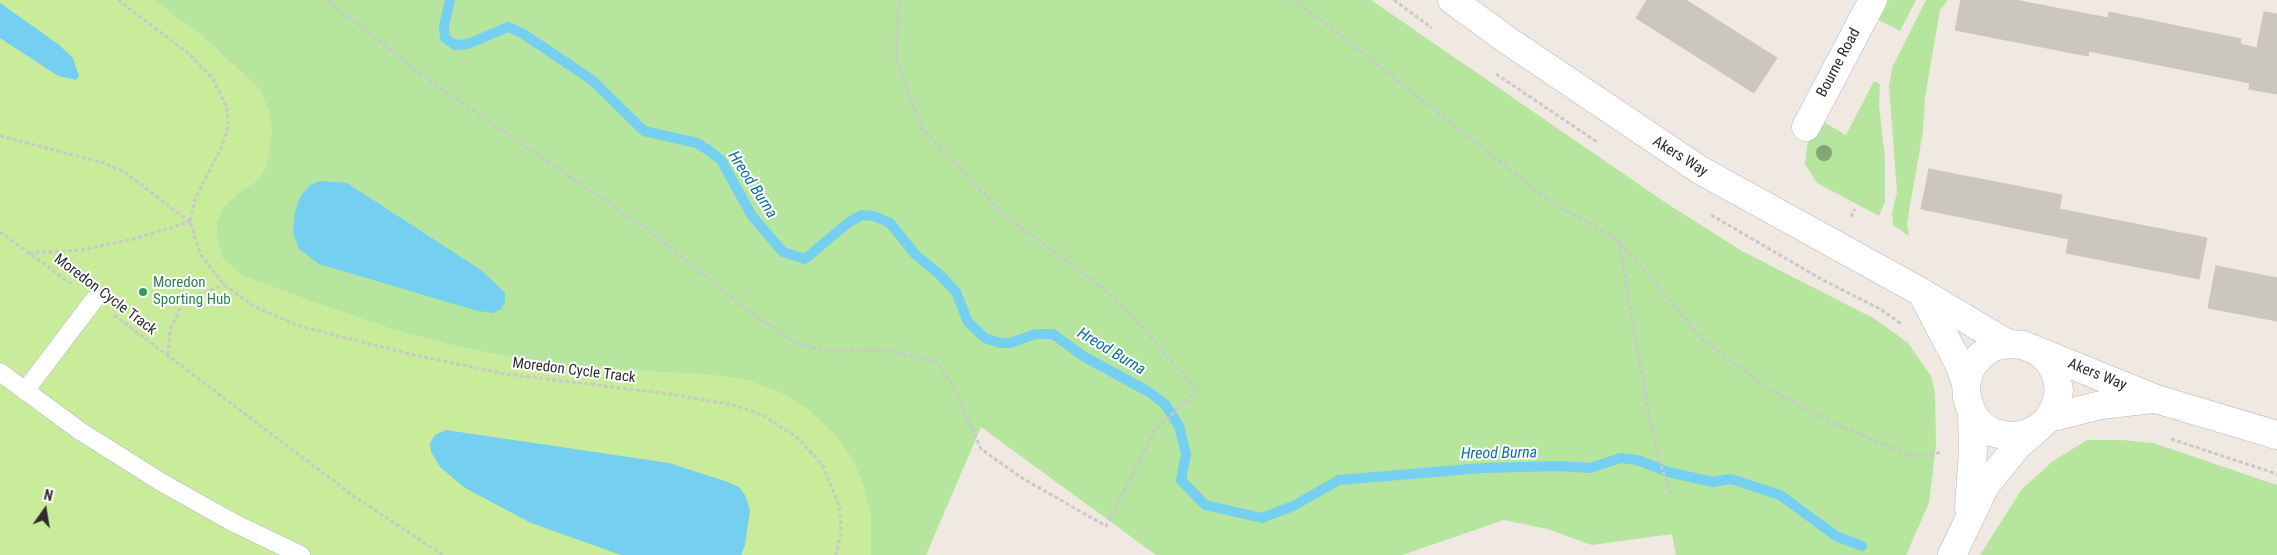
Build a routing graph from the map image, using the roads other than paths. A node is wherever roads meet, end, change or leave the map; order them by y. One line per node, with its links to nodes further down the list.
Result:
1 (1452, 0): 4 (main road, Akers Way)
2 (1873, 0): 3 (main road, Bourne Road)
3 (1806, 127)
4 (1921, 292): 6 (main road, Akers Way); 9 (main road, Akers Way)
5 (94, 300): 10 (lane)
6 (2008, 344): 7 (main road, Akers Way); 9 (main road)
7 (2037, 351): 11 (main road, Akers Way); 13 (main road, Akers Way)
8 (0, 372): 10 (lane)
9 (1966, 383): 12 (main road, Akers Way)
10 (25, 391): 16 (lane)
11 (2156, 399): 13 (main road, Akers Way); 14 (main road, Akers Way)
12 (1972, 412): 13 (main road, Akers Way); 15 (main road)
13 (2044, 423): 15 (main road)
14 (2277, 435)
15 (1968, 516): 17 (main road)
16 (301, 555)
17 (1952, 555)

